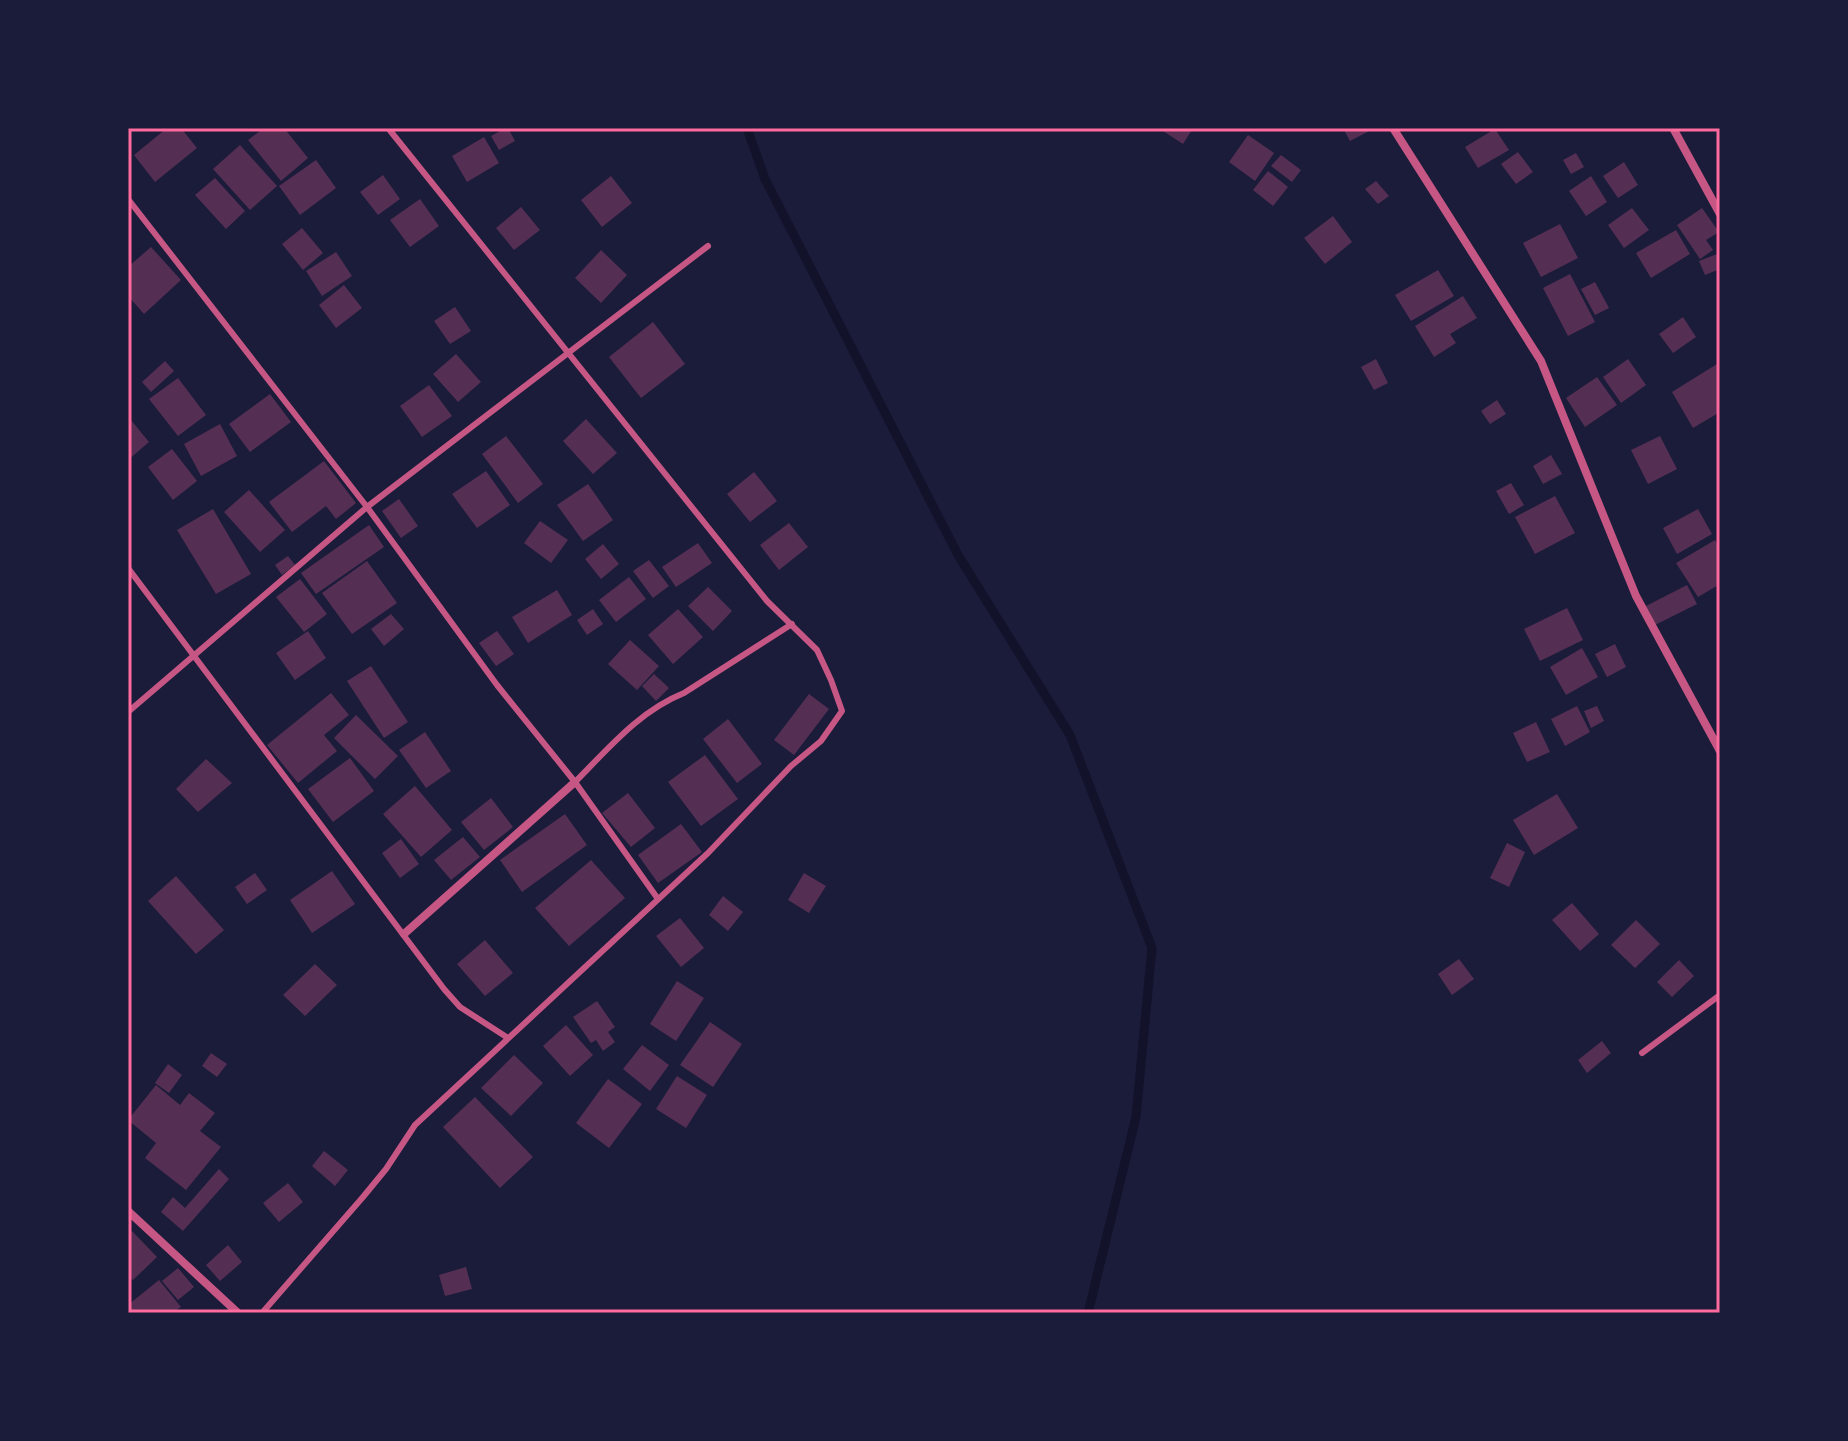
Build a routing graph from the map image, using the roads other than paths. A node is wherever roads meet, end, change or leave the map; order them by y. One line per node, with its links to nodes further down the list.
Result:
1 (388, 128): 7 (lane)
2 (1393, 128): 13 (street)
3 (1673, 128): 5 (street)
4 (128, 199): 8 (lane)
5 (1720, 214)
6 (708, 246): 7 (lane)
7 (569, 352): 8 (lane); 10 (lane)
8 (367, 507): 11 (lane); 14 (lane)
9 (128, 568): 11 (lane)
10 (792, 624): 14 (lane); 15 (lane)
11 (194, 655): 12 (lane); 16 (lane)
12 (128, 712)
13 (1720, 751)
14 (575, 782): 15 (lane); 16 (street)
15 (658, 899): 18 (lane)
16 (404, 934): 18 (lane)
17 (1720, 995): 19 (lane)
18 (508, 1038): 22 (lane)
19 (1642, 1053)
20 (128, 1211): 21 (street)
21 (238, 1313)
22 (262, 1313)

